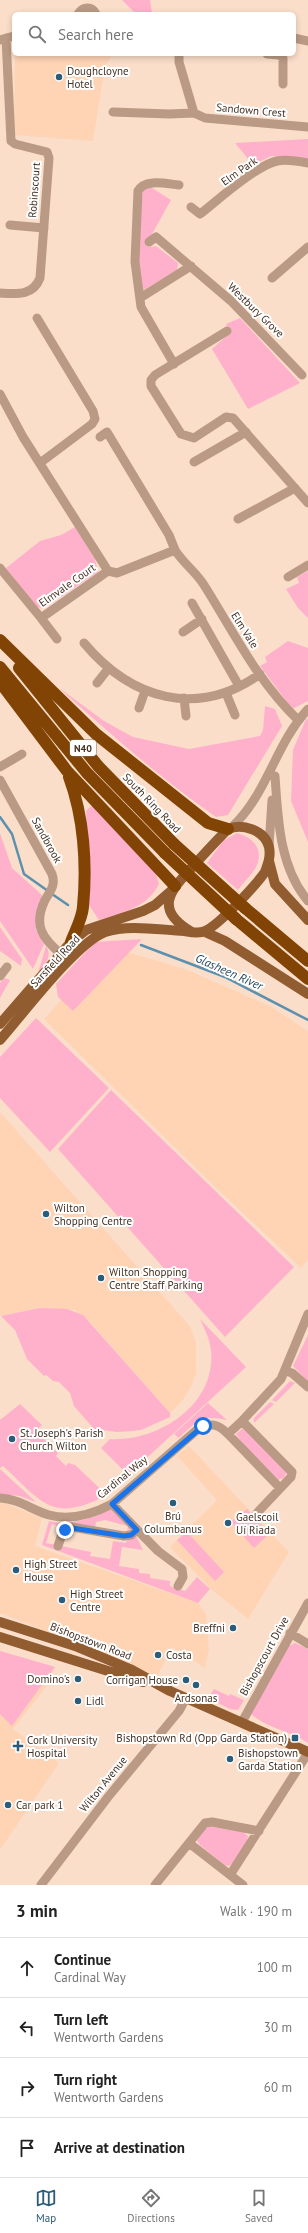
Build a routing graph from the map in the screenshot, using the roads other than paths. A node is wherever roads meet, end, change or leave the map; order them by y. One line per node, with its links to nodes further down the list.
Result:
1 (93, 7): 2 (street)
2 (80, 12)
3 (7, 38): 16 (street, Robinscourt)
4 (296, 38): 5 (street)
5 (308, 41)
6 (179, 56): 10 (street)
7 (280, 56): 8 (street)
8 (283, 84)
9 (114, 112): 10 (street, Sandown Crest)
10 (194, 113): 11 (street, Sandown Crest)
11 (308, 127)
12 (308, 163): 14 (street, Elm Park)
13 (179, 185): 22 (street)
14 (192, 207)
15 (10, 225): 16 (street, Robinscourt)
16 (44, 228): 21 (street, Robinscourt)
17 (149, 242): 19 (street, Westbury Grove)
18 (308, 247): 20 (street)
19 (190, 266): 22 (street); 28 (street, Westbury Grove)
20 (272, 278)
21 (0, 293)
22 (140, 298): 27 (street)
23 (37, 318): 24 (street)
24 (43, 328): 26 (street); 33 (street)
25 (227, 331): 27 (street)
26 (35, 333)
27 (174, 364): 30 (street)
28 (302, 375)
29 (0, 394): 33 (street)
30 (246, 432): 32 (street); 34 (street)
31 (100, 437): 37 (street, Elm Vale)
32 (194, 462)
33 (40, 463): 40 (street)
34 (295, 488): 35 (street); 36 (street)
35 (308, 503)
36 (238, 519)
37 (175, 550): 40 (street); 52 (street, Elm Vale)
38 (308, 565): 41 (street)
39 (0, 568): 43 (street, Elmvale Court)
40 (108, 571): 43 (street, Elmvale Court)
41 (288, 577)
42 (192, 603): 44 (street)
43 (41, 618): 46 (street, Elmvale Court)
44 (202, 618): 45 (street); 55 (street)
45 (183, 632)
46 (58, 639)
47 (0, 640): 70 (highway)
48 (0, 643): 80 (highway, South Ring Road / N40, bridge)
49 (84, 643): 51 (street)
50 (0, 667): 83 (highway, N40, bridge)
51 (108, 669): 54 (street); 56 (street)
52 (260, 674): 55 (street); 63 (street, Elm Vale)
53 (0, 682): 67 (highway)
54 (97, 682)
55 (239, 686): 57 (street)
56 (145, 691): 58 (street); 59 (street)
57 (226, 693): 58 (street); 61 (street)
58 (184, 698): 62 (street)
59 (139, 708)
60 (308, 709): 63 (street)
61 (235, 715)
62 (186, 716)
63 (298, 720): 65 (street)
64 (22, 754): 66 (street)
65 (277, 758): 68 (street); 70 (street)
66 (0, 767)
67 (67, 771): 73 (highway); 78 (highway)
68 (275, 776): 71 (street); 74 (street)
69 (0, 780): 79 (street, Sandbrook)
70 (230, 828): 71 (main road); 73 (main road, Sarsfield Road)
71 (269, 846): 72 (main road)
72 (269, 861): 75 (main road); 77 (main road)
73 (173, 889): 76 (main road); 78 (main road, Sarsfield Road)
74 (308, 901)
75 (308, 920)
76 (192, 932): 77 (main road, Sarsfield Road); 86 (main road, Sarsfield Road)
77 (204, 932): 84 (main road)
78 (71, 942): 79 (main road, Sarsfield Road)
79 (61, 954): 85 (main road, Sarsfield Road)
80 (308, 961)
81 (7, 967): 82 (street)
82 (0, 976)
83 (308, 979)
84 (308, 994)
85 (0, 1024)
86 (0, 1040)
87 (308, 1314): 88 (street)
88 (285, 1371): 89 (street); 90 (street)
89 (308, 1387)
90 (242, 1421): 91 (street); 92 (street)
91 (228, 1434): 92 (street); 94 (street, Cardinal Way)
92 (280, 1488): 95 (street)
93 (0, 1498): 94 (street, Cardinal Way)
94 (112, 1504): 96 (street)
95 (257, 1513)
96 (137, 1530): 97 (street); 98 (street)
97 (58, 1546)
98 (178, 1586)
99 (308, 1603): 101 (street, Bishopscourt Drive)
100 (0, 1622): 104 (main road, Bishopstown Road)
101 (290, 1633): 103 (street); 106 (street, Bishopscourt Drive)
102 (0, 1637): 104 (main road, Bishopstown Road)
103 (308, 1644)
104 (170, 1691): 105 (main road, Bishopstown Road)
105 (186, 1698): 106 (main road, Bishopstown Road); 111 (street, Wilton Avenue)
106 (242, 1722): 107 (main road, Bishopstown Road)
107 (308, 1752): 108 (street)
108 (259, 1831): 109 (street); 110 (street)
109 (188, 1843): 110 (street); 112 (street)
110 (230, 1875): 113 (street)
111 (41, 1885)
112 (155, 1885)
113 (244, 1885)

